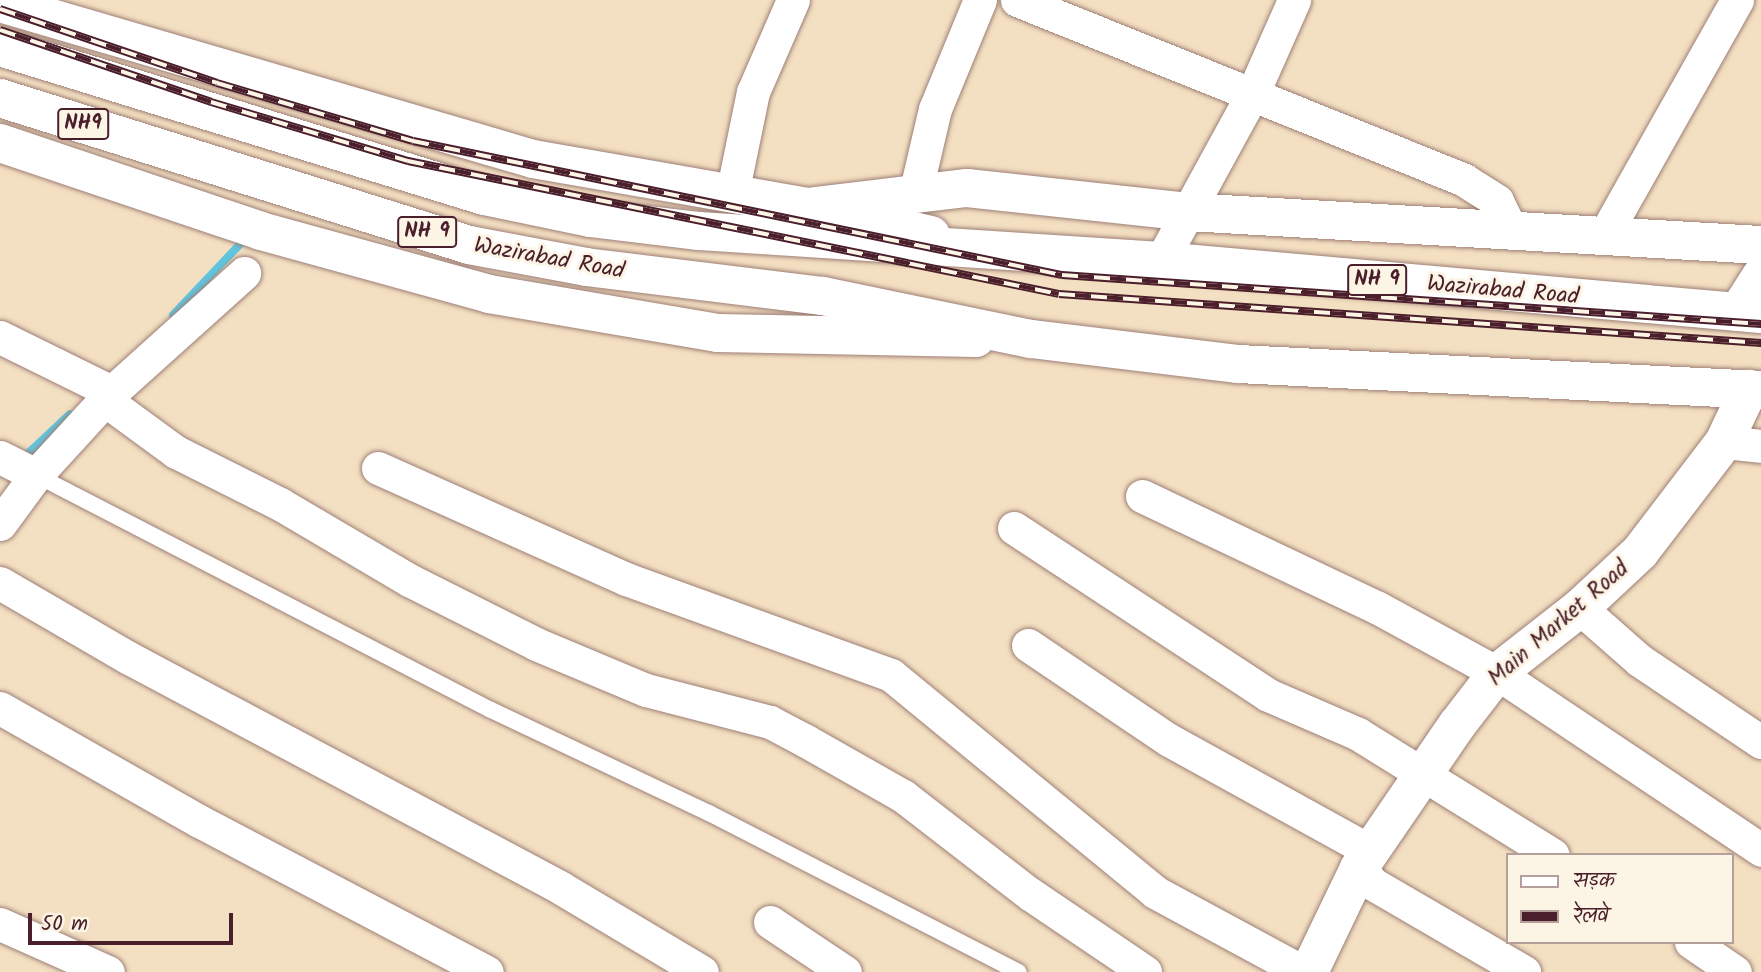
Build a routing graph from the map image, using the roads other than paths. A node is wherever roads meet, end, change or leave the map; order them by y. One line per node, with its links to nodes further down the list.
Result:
1 (793, 0): 12 (street)
2 (980, 0): 13 (street)
3 (1017, 0): 8 (street)
4 (1294, 0): 8 (street)
5 (1737, 0): 17 (street)
6 (0, 4): 12 (main road, Wazirabad Road)
7 (0, 47): 19 (main road, Wazirabad Road / NH 9)
8 (1252, 95): 15 (street); 16 (street)
9 (0, 98): 11 (main road, Wazirabad Road / NH9)
10 (0, 143): 25 (main road, Wazirabad Road)
11 (166, 150): 25 (main road, Wazirabad Road / NH 9)
12 (732, 194): 14 (main road, Wazirabad Road)
13 (915, 194): 14 (main road); 15 (main road)
14 (809, 207): 19 (main road, Wazirabad Road)
15 (1188, 212): 16 (main road); 20 (street)
16 (1511, 230): 17 (main road)
17 (1604, 236): 18 (main road)
18 (1761, 245)
19 (993, 249): 20 (main road, Wazirabad Road / NH 9)
20 (1161, 261): 23 (main road, Wazirabad Road / NH 9)
21 (244, 272): 27 (street)
22 (1761, 276): 23 (main road)
23 (1750, 313)
24 (0, 337): 27 (street)
25 (1031, 339): 26 (main road, Wazirabad Road / NH 9)
26 (1755, 389): 28 (main road, Main Market Road)
27 (104, 390): 30 (street); 53 (street)
28 (1724, 442): 29 (street); 36 (main road, Main Market Road)
29 (1761, 446)
30 (16, 464): 33 (street); 52 (lane)
31 (378, 468): 54 (street)
32 (1142, 496): 38 (street)
33 (0, 524)
34 (1014, 528): 41 (street)
35 (0, 583): 50 (street)
36 (1580, 608): 38 (main road, Main Market Road); 40 (street)
37 (1028, 645): 44 (street)
38 (1497, 673): 41 (main road, Main Market Road); 42 (street)
39 (0, 708): 49 (street)
40 (1761, 742)
41 (1421, 775): 43 (street); 44 (main road, Main Market Road)
42 (1761, 849)
43 (1550, 853)
44 (1364, 860): 55 (main road, Main Market Road); 56 (street)
45 (770, 922): 51 (street)
46 (0, 924): 48 (street)
47 (1694, 944): 57 (street)
48 (108, 972)
49 (488, 972)
50 (702, 972)
51 (845, 972)
52 (1018, 972)
53 (1145, 972)
54 (1303, 972)
55 (1309, 972)
56 (1524, 972)
57 (1735, 972)

